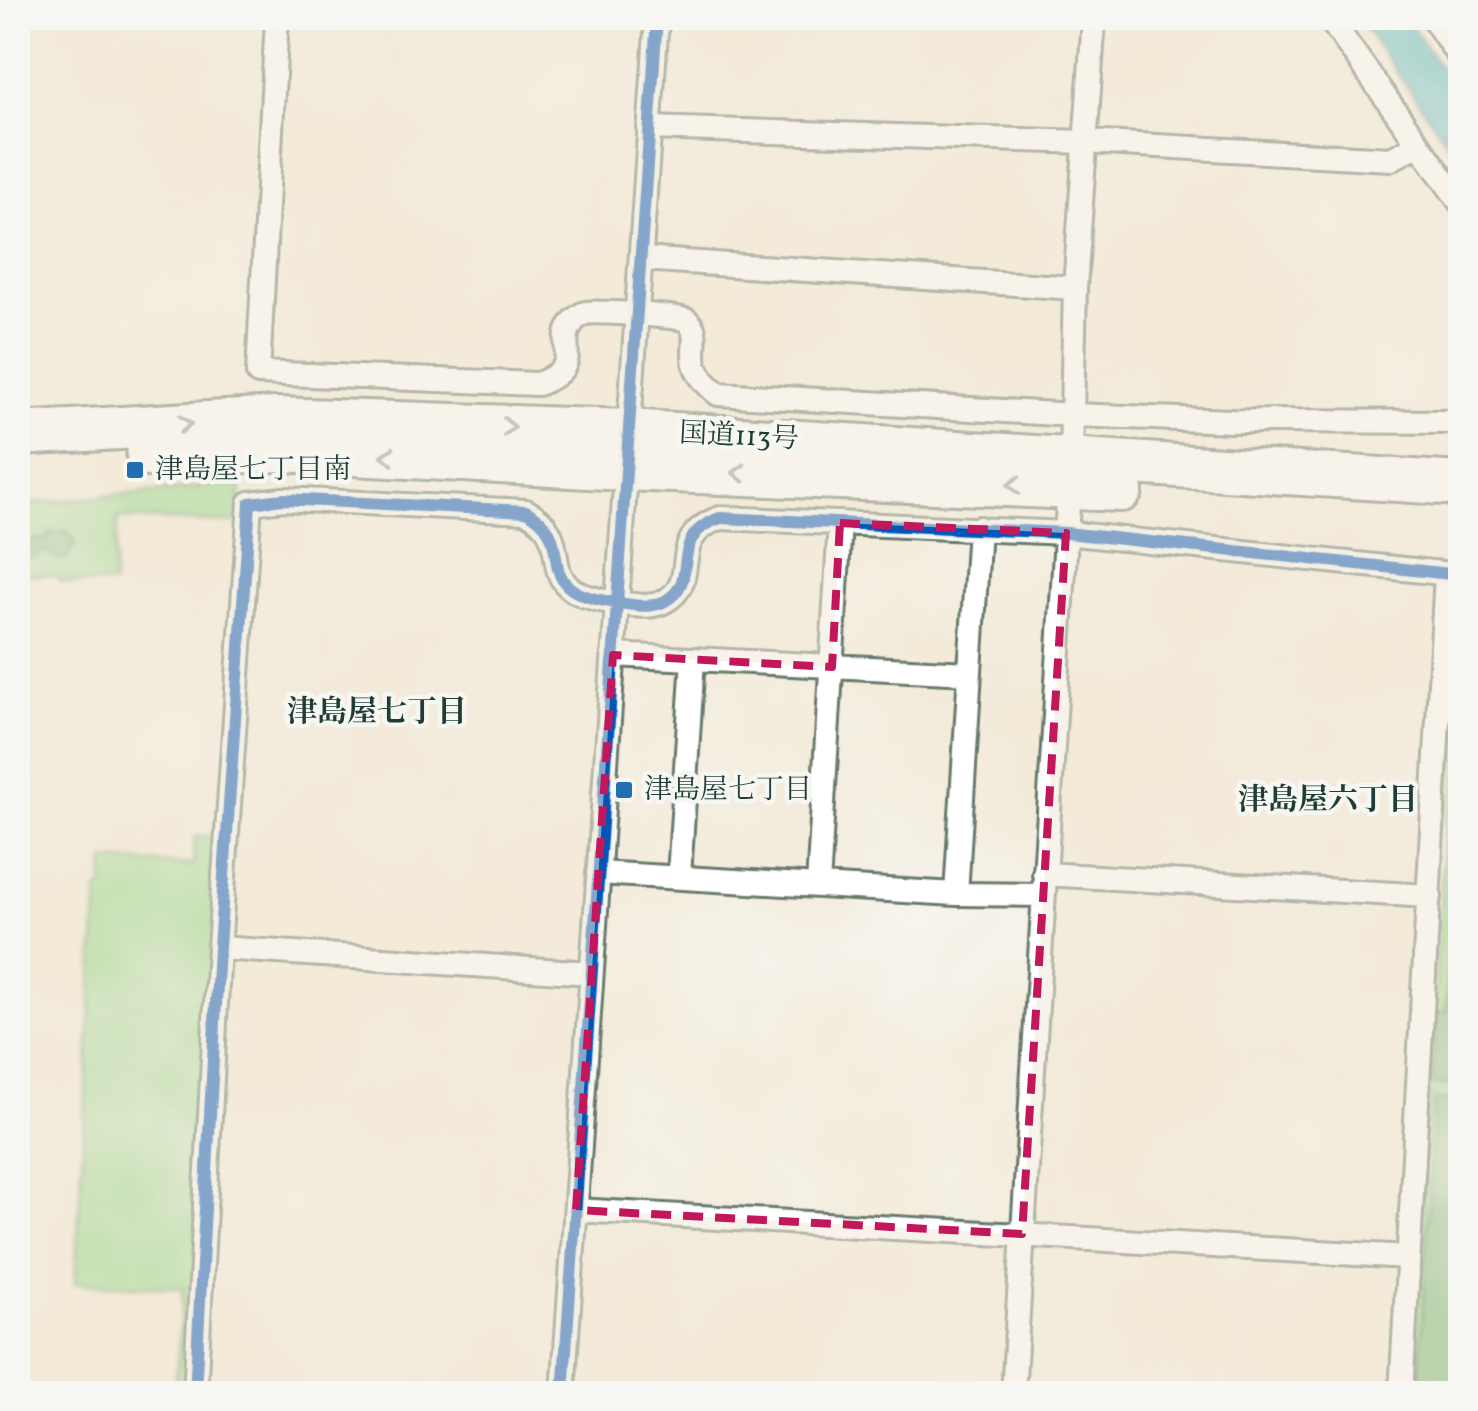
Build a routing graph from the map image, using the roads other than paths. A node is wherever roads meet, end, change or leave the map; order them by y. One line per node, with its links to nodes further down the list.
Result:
1 (277, 18): 13 (street)
2 (657, 18): 7 (street)
3 (1094, 18): 8 (street)
4 (1329, 18): 9 (street)
5 (1433, 18): 6 (street)
6 (1460, 58)
7 (649, 128): 8 (street); 11 (street)
8 (1086, 142): 9 (street); 12 (street)
9 (1419, 144): 10 (street)
10 (1460, 202)
11 (640, 259): 12 (street); 13 (street)
12 (1076, 288): 14 (street)
13 (635, 315): 14 (street); 17 (street)
14 (1074, 415): 15 (street); 19 (street)
15 (1460, 422)
16 (18, 434): 17 (highway, 国道113号, one-way to 17)
17 (626, 450): 18 (highway, 国道113号, one-way to 18); 19 (highway, 国道113号); 26 (street)
18 (18, 462)
19 (1070, 473): 20 (highway, 国道113号); 21 (highway, 国道113号); 24 (street)
20 (1460, 484)
21 (1460, 507)
22 (840, 523): 23 (street); 26 (street); 29 (street)
23 (979, 528): 24 (street); 30 (street)
24 (1066, 533): 25 (street); 33 (street)
25 (1453, 575): 36 (street)
26 (616, 603): 27 (street); 37 (street)
27 (613, 655): 28 (street); 31 (street)
28 (692, 659): 29 (street); 32 (street)
29 (832, 667): 30 (street); 34 (street)
30 (969, 673): 35 (street)
31 (598, 873): 32 (street); 38 (street)
32 (679, 876): 34 (street)
33 (1043, 885): 35 (street); 36 (street); 40 (street)
34 (818, 886): 35 (street)
35 (956, 894)
36 (1430, 896): 41 (street)
37 (219, 948): 38 (street); 42 (street)
38 (591, 973): 39 (street)
39 (576, 1210): 40 (street); 43 (street)
40 (1022, 1234): 41 (street); 44 (street)
41 (1408, 1257): 45 (street)
42 (195, 1394)
43 (563, 1394)
44 (1013, 1394)
45 (1401, 1394)

